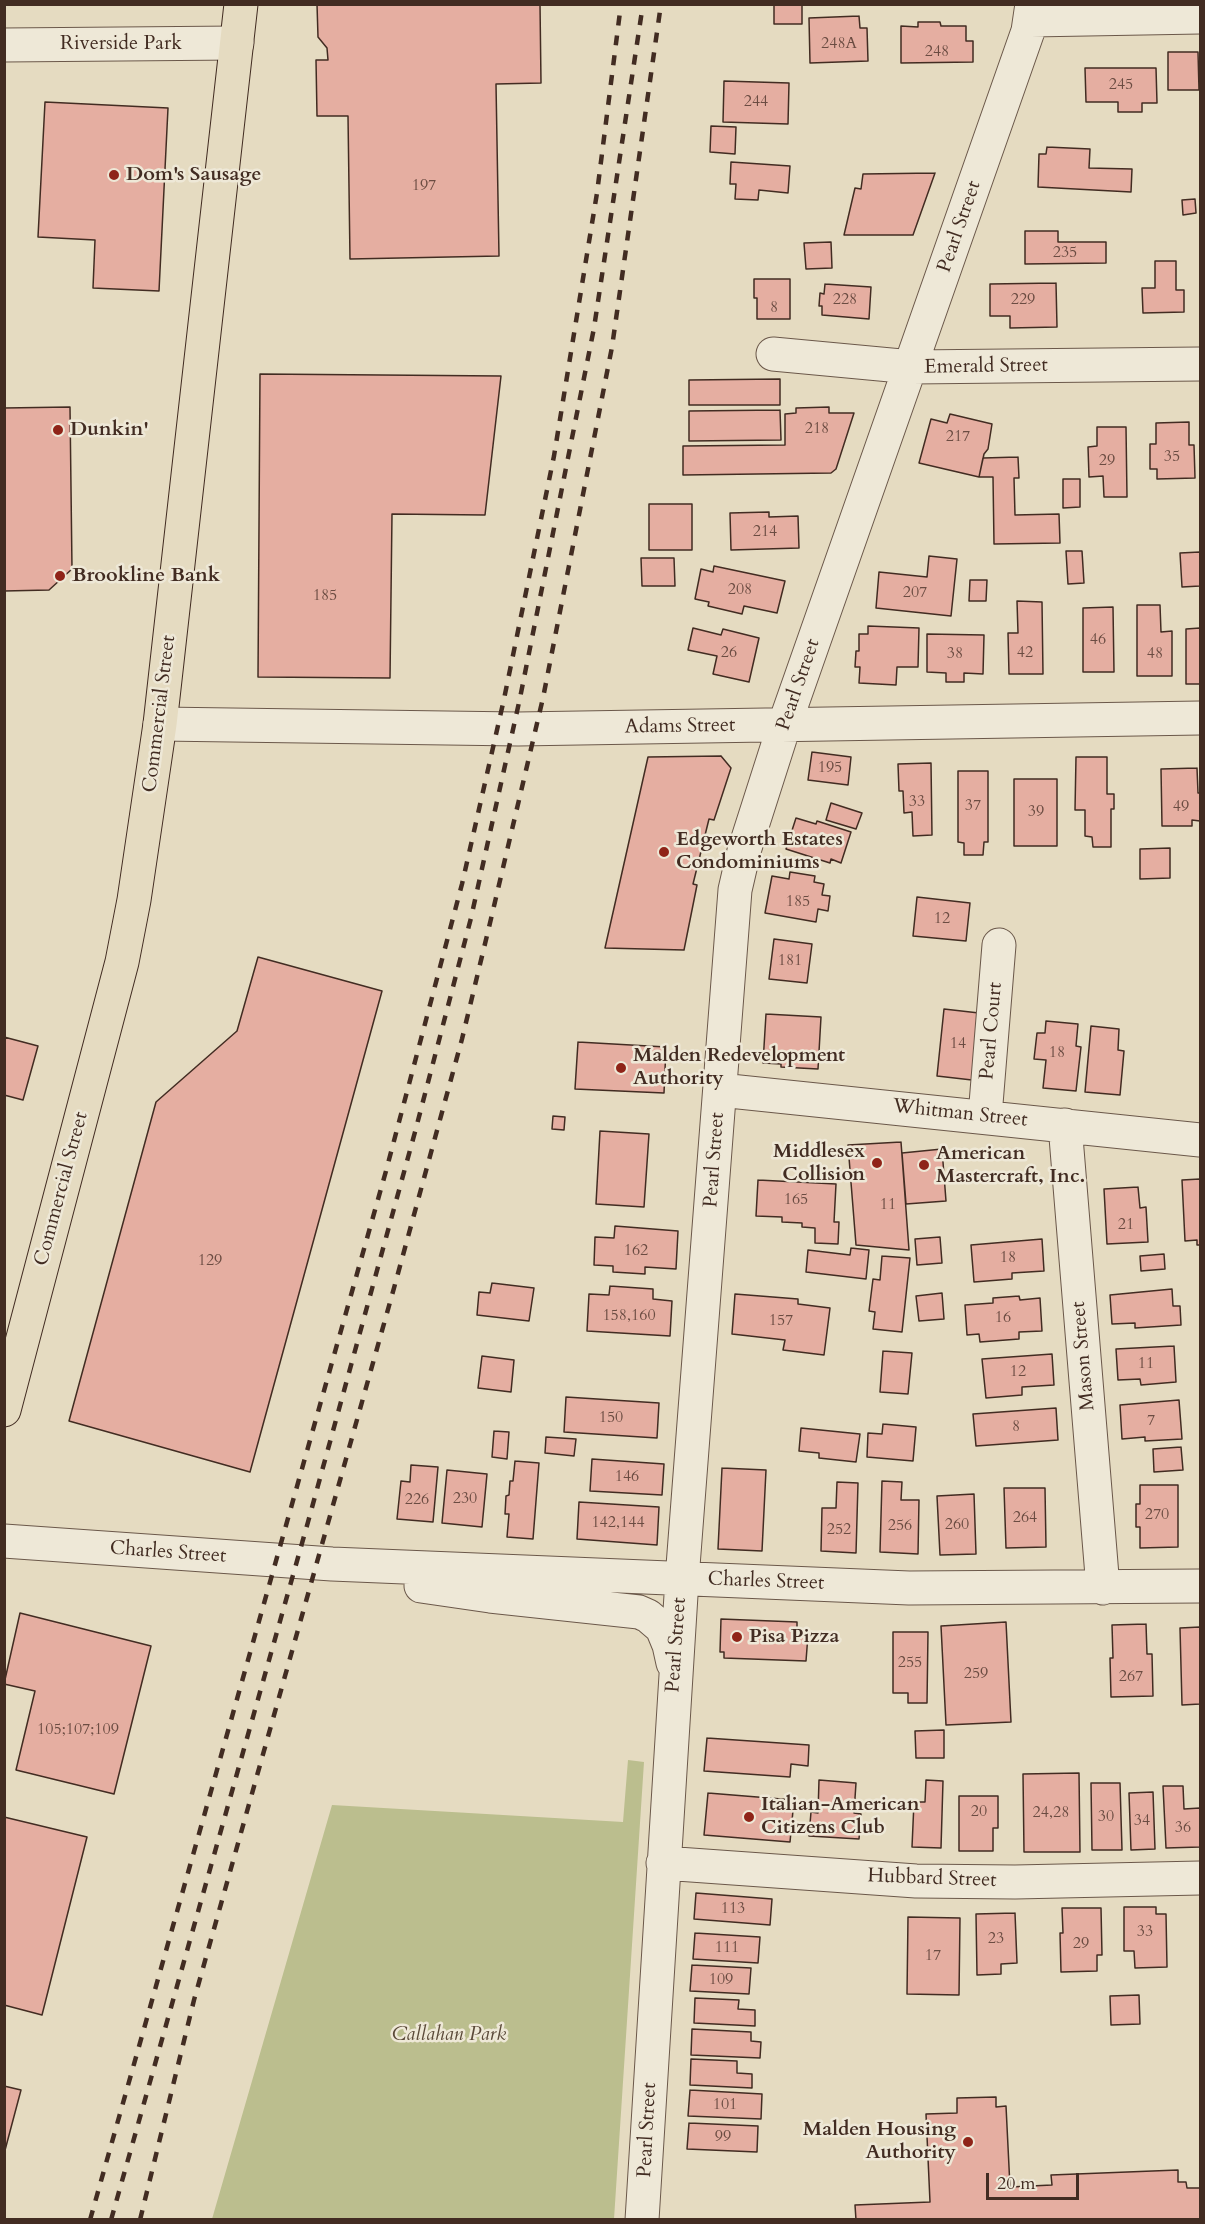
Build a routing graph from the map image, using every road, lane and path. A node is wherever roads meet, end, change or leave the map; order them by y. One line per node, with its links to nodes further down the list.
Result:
1 (241, 4): 4 (main road, Commercial Street)
2 (1032, 12): 3 (street); 8 (street, Pearl Street)
3 (1200, 17)
4 (237, 43): 5 (street, Riverside Park); 10 (main road, Commercial Street)
5 (4, 45)
6 (772, 354): 8 (street, Emerald Street)
7 (1200, 364): 8 (street, Emerald Street)
8 (912, 367): 11 (street, Pearl Street)
9 (1200, 718): 11 (street, Adams Street)
10 (160, 724): 11 (street, Adams Street); 17 (main road, Commercial Street)
11 (784, 726): 13 (street, Pearl Street)
12 (999, 945): 14 (street, Pearl Court)
13 (720, 1090): 14 (street, Whitman Street); 20 (street, Pearl Street)
14 (985, 1116): 15 (street, Whitman Street)
15 (1065, 1125): 16 (street, Whitman Street); 22 (street, Mason Street)
16 (1200, 1140)
17 (4, 1410)
18 (4, 1541): 19 (street, Charles Street)
19 (332, 1564): 20 (street, Charles Street); 23 (street, Charles Street)
20 (682, 1579): 22 (street, Charles Street); 23 (street, Pearl Street)
21 (1200, 1586): 22 (street, Charles Street)
22 (1103, 1588)
23 (675, 1682): 24 (street, Pearl Street)
24 (663, 1863): 25 (street, Hubbard Street); 26 (street, Pearl Street)
25 (1200, 1878)
26 (642, 2220)

